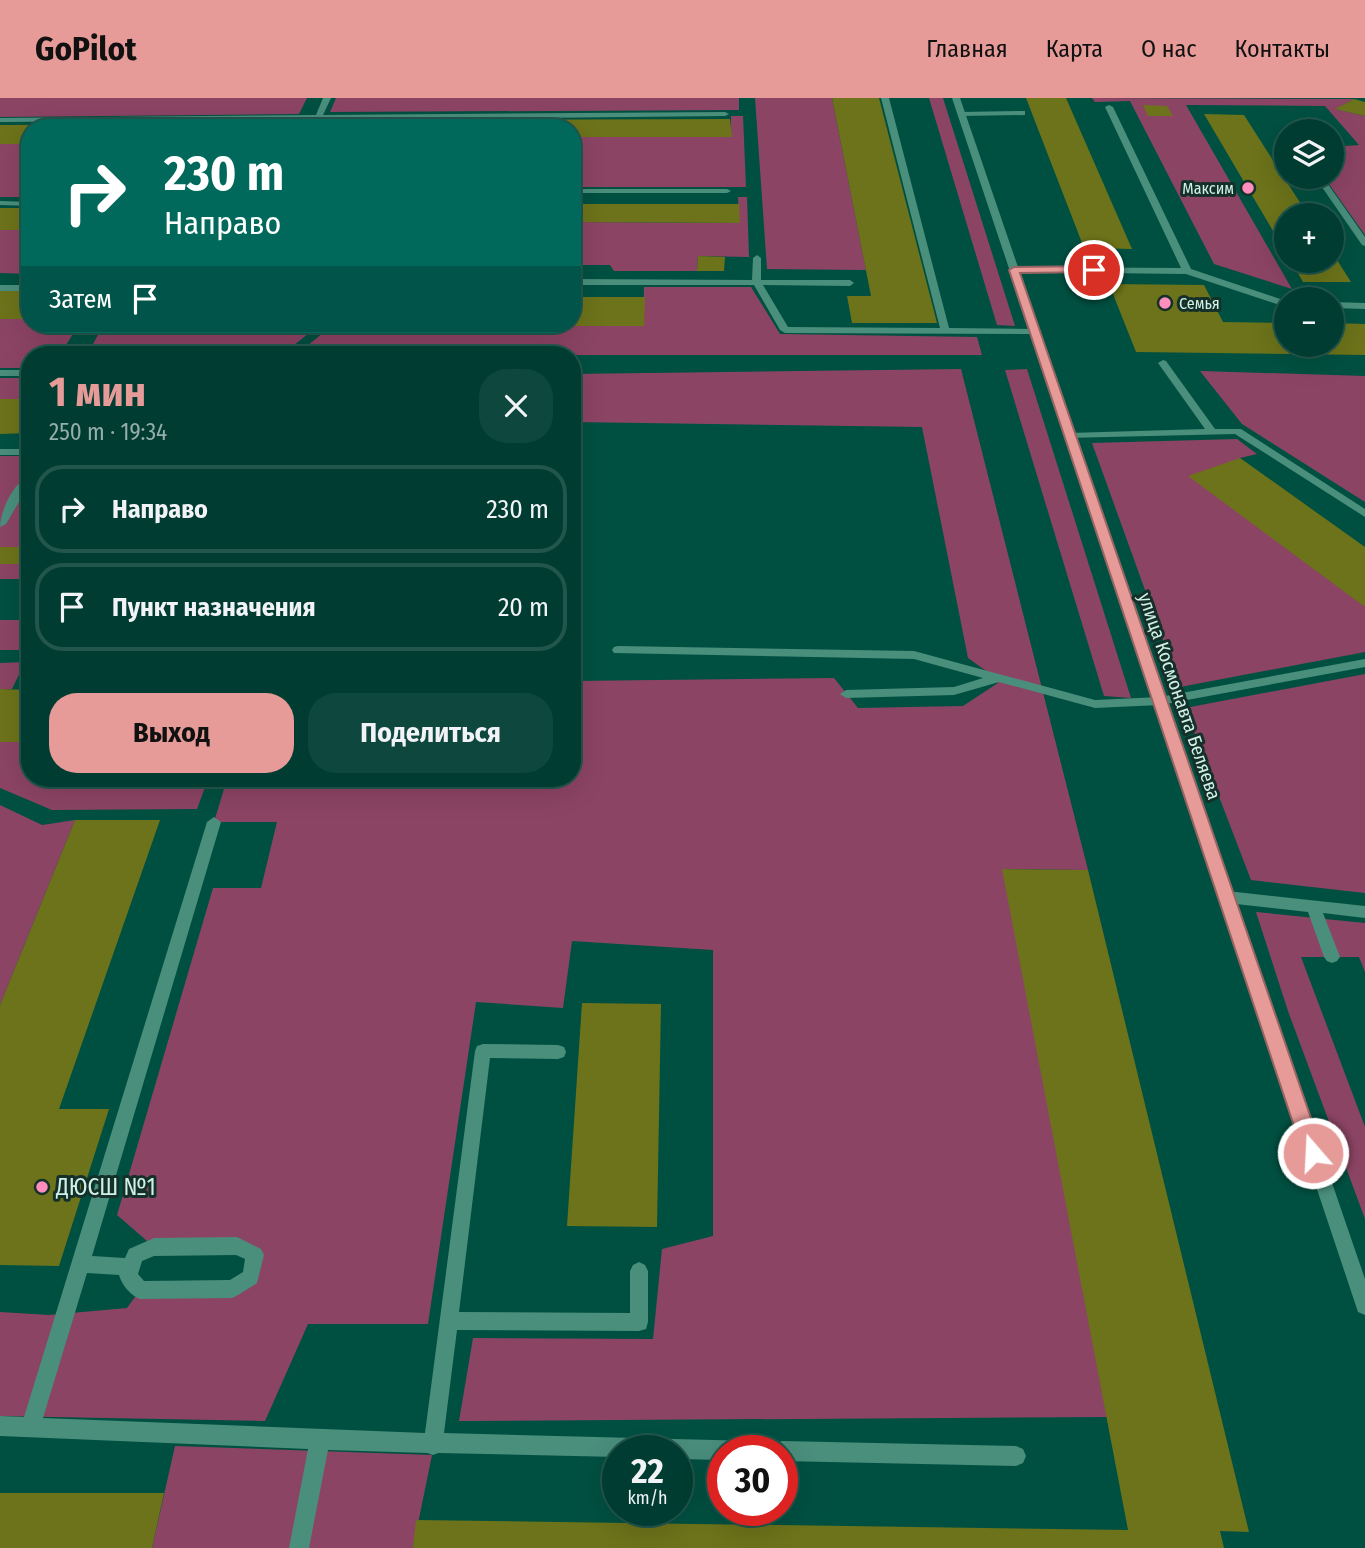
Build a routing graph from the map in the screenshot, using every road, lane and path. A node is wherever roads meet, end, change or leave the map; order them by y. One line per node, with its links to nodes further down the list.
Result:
1 (327, 98): 8 (street)
2 (885, 98): 30 (street)
3 (956, 98): 7 (street, улица Космонавта Беляева)
4 (1109, 107): 21 (street)
5 (1022, 113): 7 (street)
6 (725, 114): 8 (street)
7 (961, 114): 20 (street, улица Космонавта Беляева)
8 (319, 117): 9 (street); 10 (street)
9 (106, 119)
10 (316, 119)
11 (0, 120): 12 (street)
12 (21, 120)
13 (1327, 189): 18 (street)
14 (581, 191): 15 (street)
15 (727, 191)
16 (0, 204): 17 (street)
17 (21, 204)
18 (1365, 243)
19 (757, 258): 23 (street)
20 (1014, 270): 21 (street); 31 (street, улица Космонавта Беляева)
21 (1187, 271): 27 (street)
22 (581, 282): 23 (street)
23 (756, 282): 24 (street); 30 (street)
24 (850, 283)
25 (0, 288): 26 (street)
26 (21, 288)
27 (1274, 300)
28 (1344, 305): 29 (street)
29 (1365, 306)
30 (945, 331): 31 (street)
31 (1036, 331): 36 (street, улица Космонавта Беляева)
32 (1163, 363): 35 (street)
33 (0, 373): 34 (street)
34 (21, 373)
35 (1213, 433): 36 (street); 40 (street)
36 (1069, 436): 46 (street, улица Космонавта Беляева)
37 (0, 452): 38 (street)
38 (21, 452)
39 (21, 489): 41 (street)
40 (1365, 514)
41 (0, 524)
42 (618, 650): 44 (street)
43 (1365, 663): 46 (street)
44 (996, 678): 45 (street); 46 (street)
45 (846, 694)
46 (1160, 701): 48 (street, улица Космонавта Беляева)
47 (214, 822): 53 (street)
48 (1227, 897): 49 (street); 56 (street, улица Космонавта Беляева)
49 (1313, 906): 50 (street); 51 (street)
50 (1365, 912)
51 (1332, 957)
52 (558, 1052): 57 (street)
53 (80, 1264): 54 (street); 59 (street)
54 (131, 1267): 54 (street)
55 (639, 1271): 57 (street)
56 (1365, 1307)
57 (448, 1321): 61 (street)
58 (0, 1426): 59 (street)
59 (31, 1427): 60 (street)
60 (320, 1440): 61 (street); 65 (street)
61 (433, 1445): 62 (street)
62 (707, 1450)
63 (798, 1451): 64 (street)
64 (1016, 1456)
65 (299, 1548)

